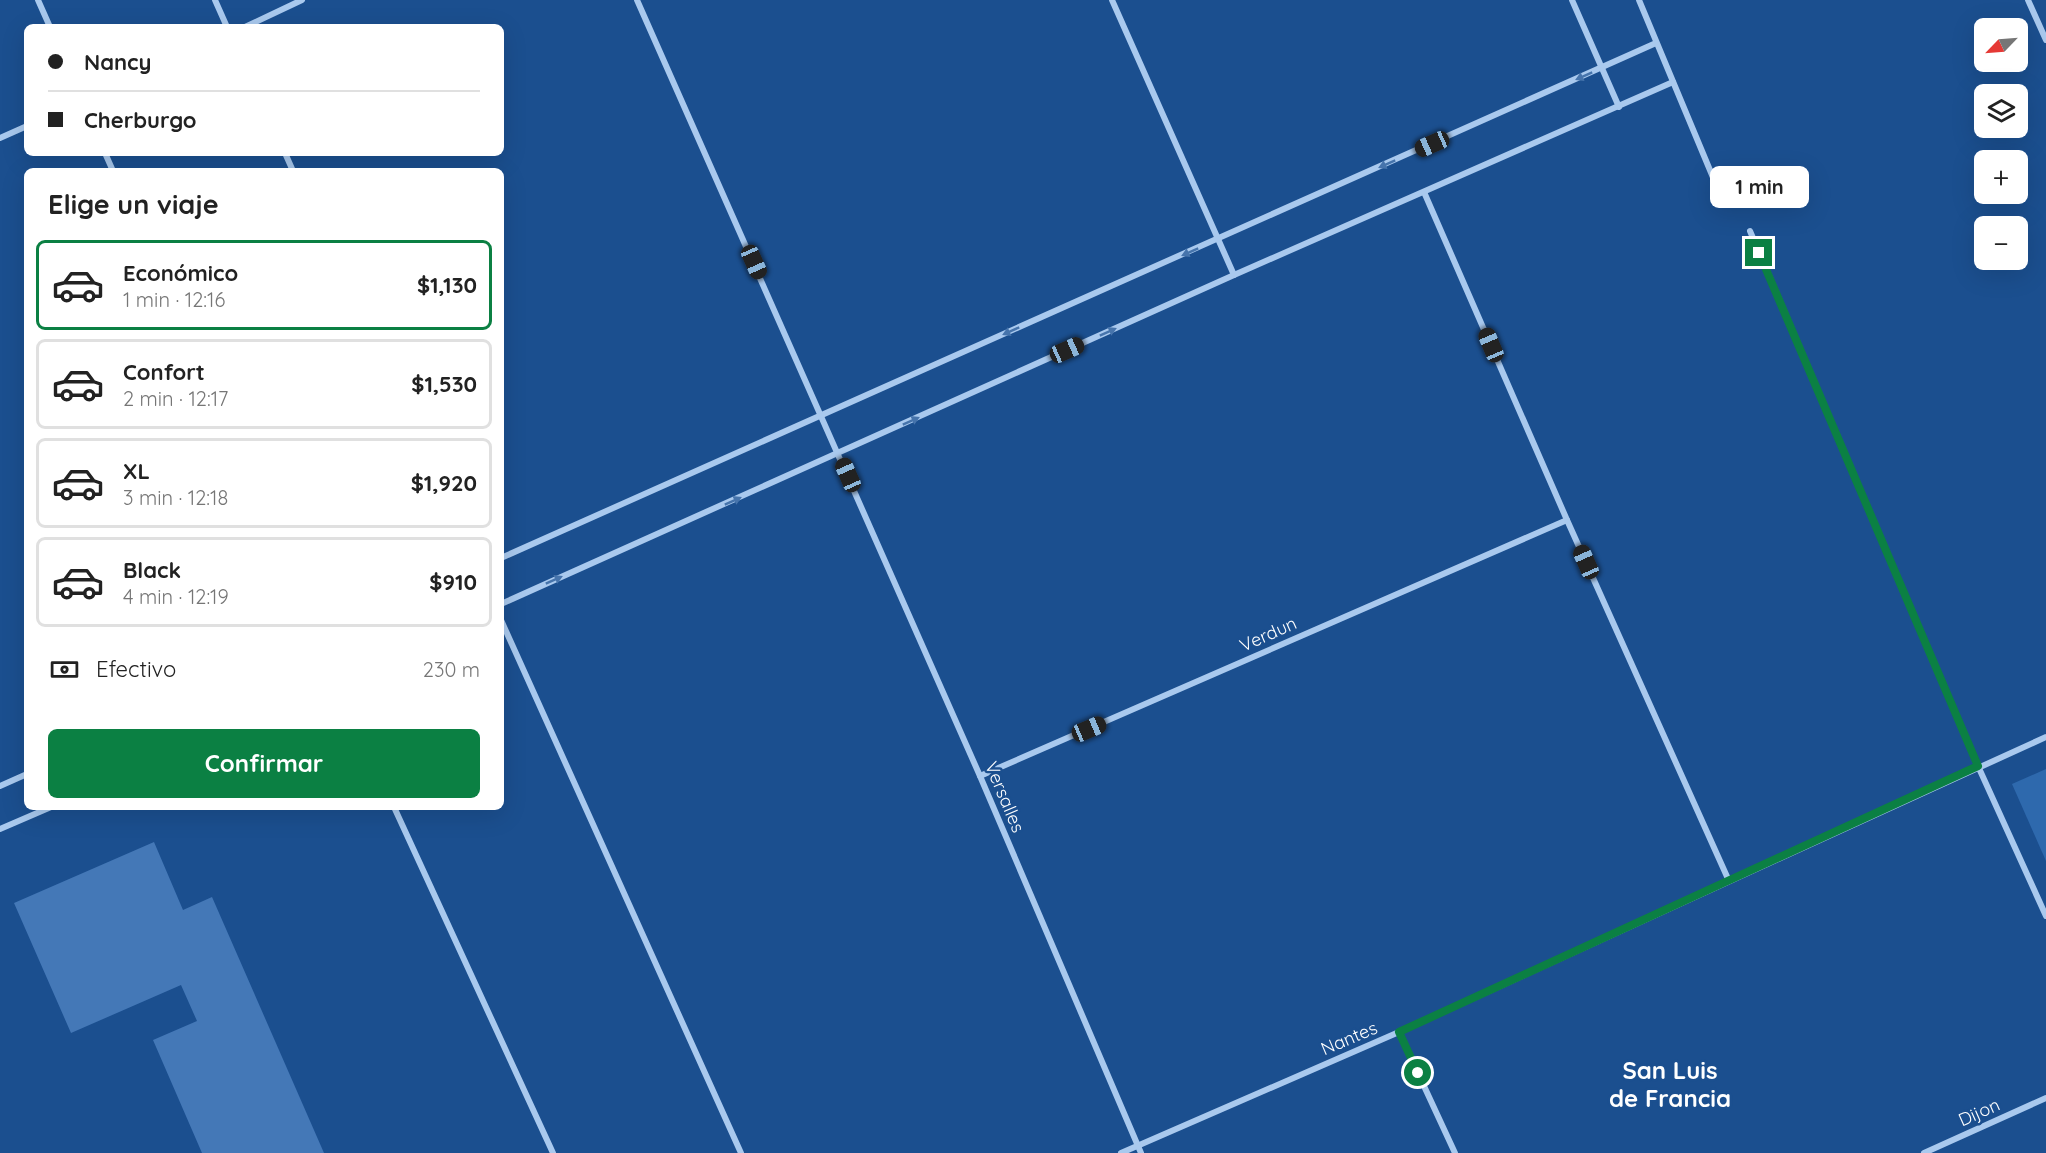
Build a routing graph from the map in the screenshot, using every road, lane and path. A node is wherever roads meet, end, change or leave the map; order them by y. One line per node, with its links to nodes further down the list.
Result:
1 (38, 0): 9 (street)
2 (215, 0): 10 (street)
3 (302, 0): 11 (street)
4 (638, 0): 24 (street, Versalles)
5 (1112, 0): 22 (street)
6 (1572, 0): 14 (street)
7 (1639, 0): 13 (street)
8 (2028, 0): 12 (street)
9 (49, 24)
10 (226, 24)
11 (250, 24)
12 (2046, 40)
13 (1656, 43): 14 (street); 15 (street)
14 (1602, 68): 16 (street); 22 (street, one-way to 22)
15 (1673, 82): 16 (street); 19 (street)
16 (1618, 107): 20 (street)
17 (24, 127): 18 (street)
18 (0, 138)
19 (1718, 186)
20 (1424, 192): 23 (street); 26 (street)
21 (1750, 231): 31 (street)
22 (1219, 239): 23 (street); 24 (street, one-way to 24)
23 (1234, 275): 25 (street, one-way to 23)
24 (822, 415): 25 (street, Versalles); 27 (street)
25 (838, 454): 28 (street, one-way to 25); 33 (street, Versalles)
26 (1567, 520): 33 (street, Verdun); 38 (street)
27 (504, 557)
28 (504, 603)
29 (504, 627): 44 (street)
30 (2046, 737): 31 (street, Nantes)
31 (1978, 766): 38 (street, Nantes); 39 (street)
32 (24, 775): 34 (street)
33 (980, 776): 42 (street, Versalles)
34 (0, 786)
35 (44, 810): 37 (street)
36 (395, 810): 43 (street)
37 (0, 829)
38 (1729, 881): 40 (street, Nantes)
39 (2046, 916)
40 (1399, 1032): 42 (street, Nantes); 47 (street)
41 (2046, 1098): 48 (street, Dijon)
42 (1138, 1146): 45 (street, Nantes); 46 (street, Versalles)
43 (553, 1153)
44 (741, 1153)
45 (1121, 1153)
46 (1142, 1153)
47 (1455, 1153)
48 (1924, 1153)

